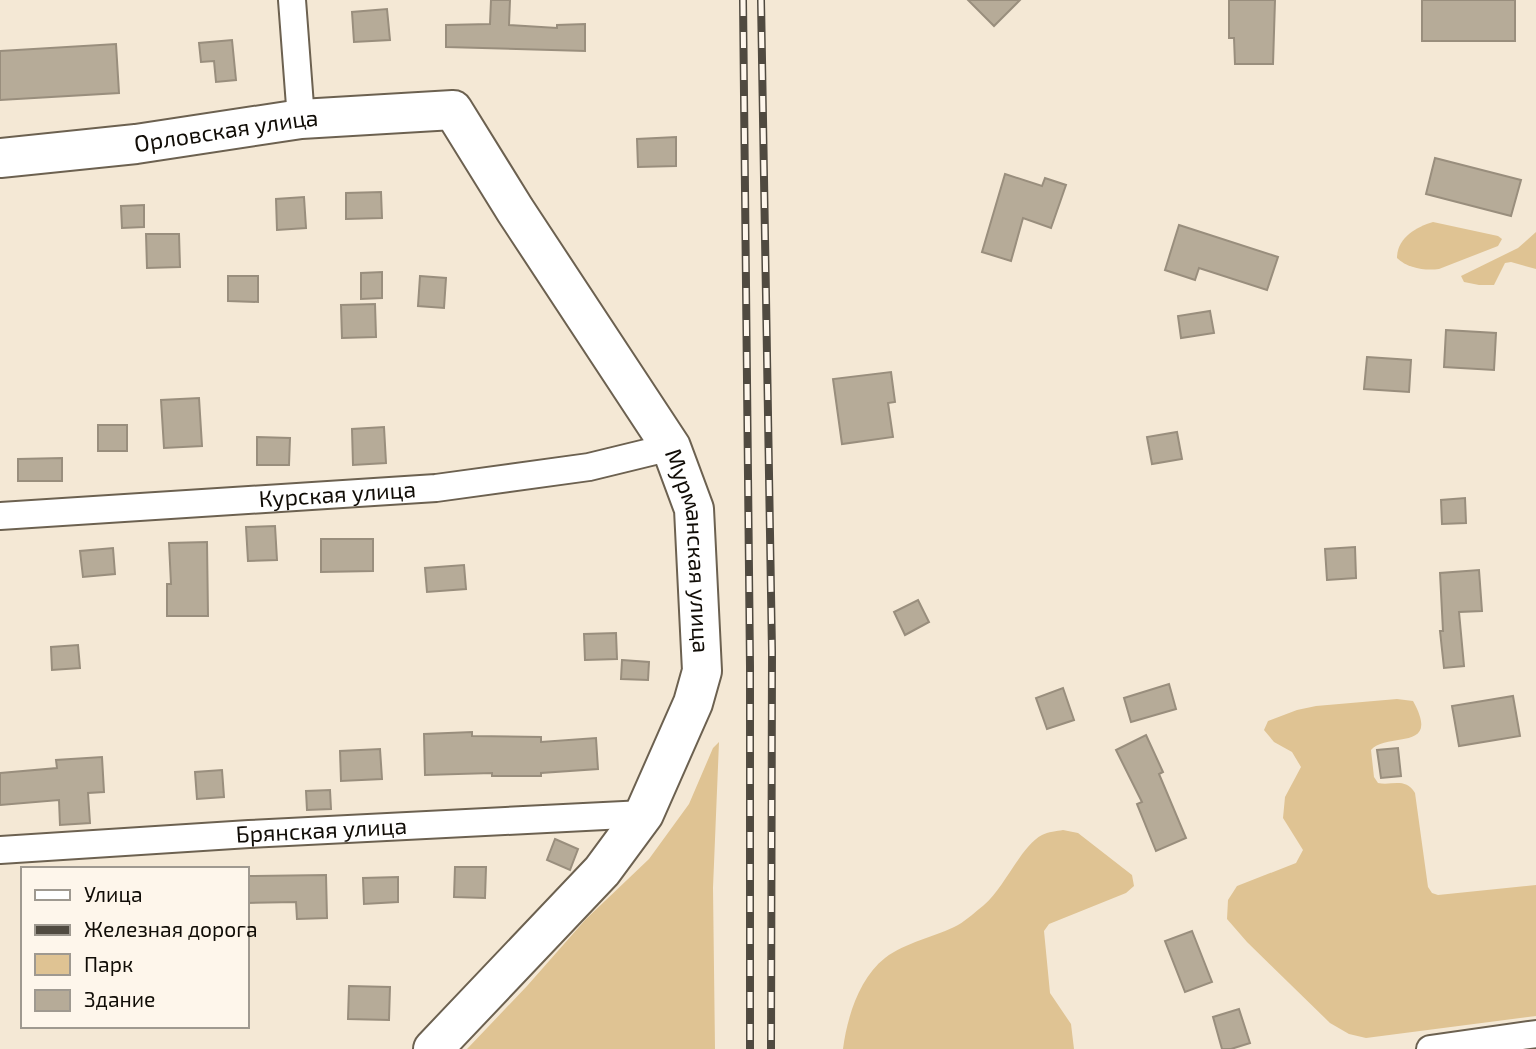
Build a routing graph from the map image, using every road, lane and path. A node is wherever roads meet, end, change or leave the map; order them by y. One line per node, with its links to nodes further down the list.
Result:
1 (292, 0): 3 (street)
2 (453, 110): 3 (main road, Орловская улица); 5 (main road, Мурманская улица)
3 (302, 119): 4 (main road, Орловская улица)
4 (0, 158)
5 (671, 447): 6 (street, Курская улица); 7 (main road, Мурманская улица)
6 (0, 516)
7 (644, 814): 8 (street, Брянская улица); 10 (main road, Мурманская улица)
8 (0, 850)
9 (1536, 1034): 11 (street)
10 (433, 1049)
11 (1430, 1049)

